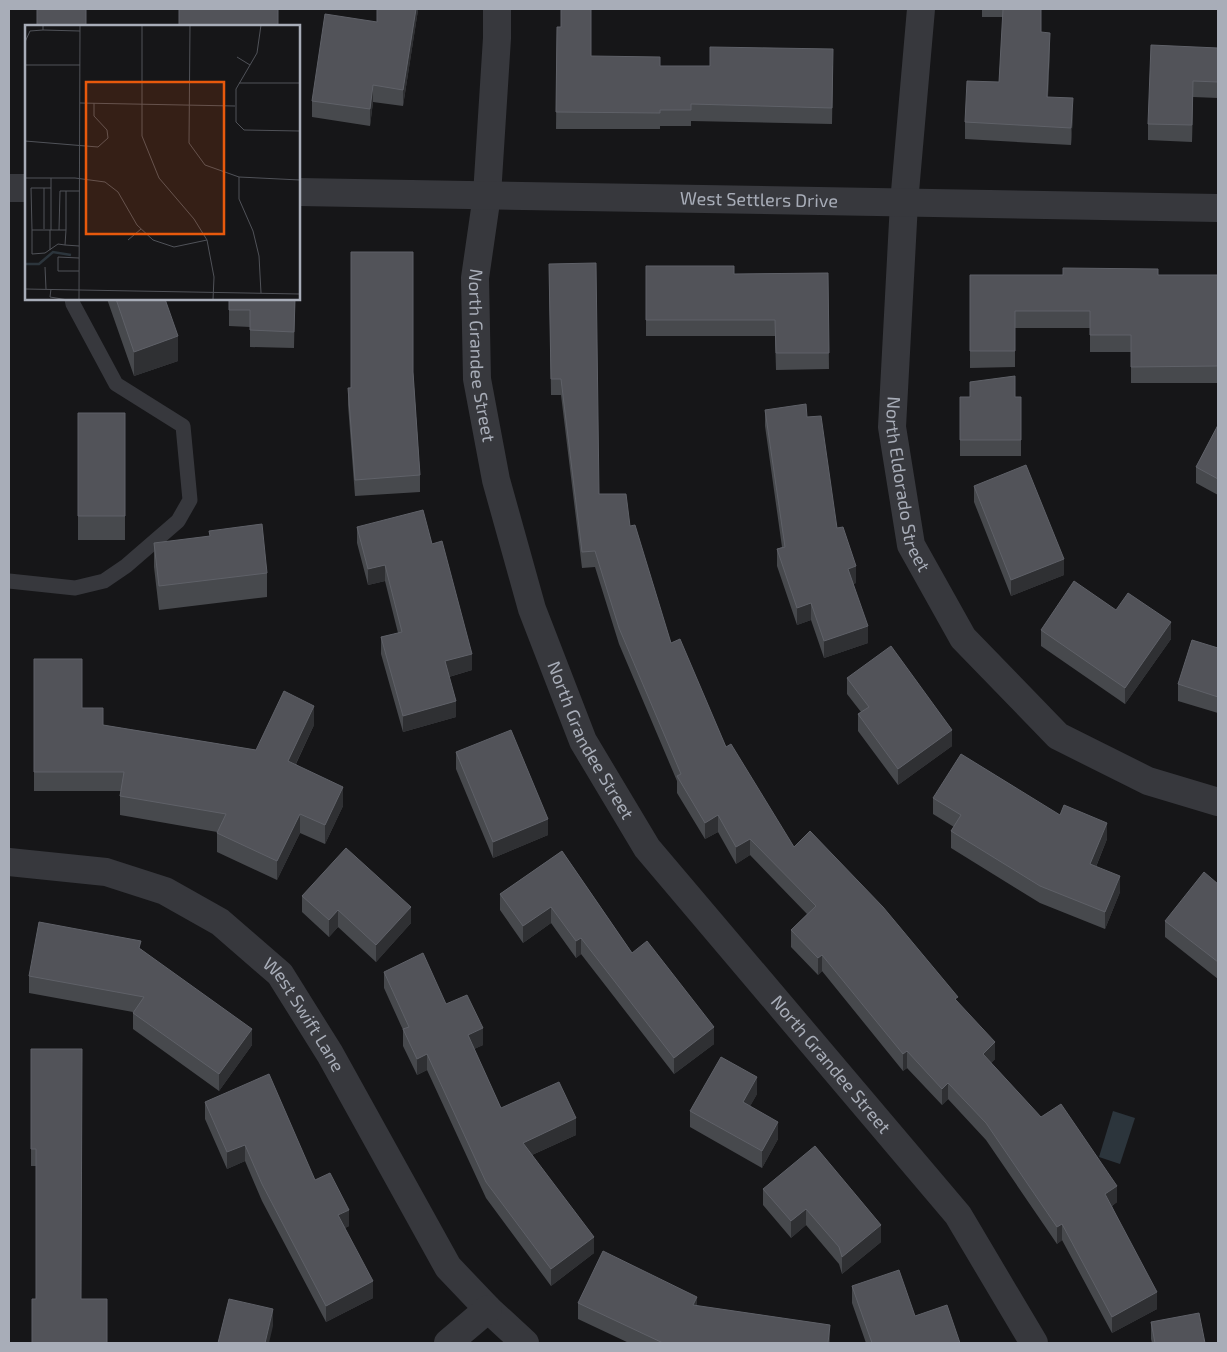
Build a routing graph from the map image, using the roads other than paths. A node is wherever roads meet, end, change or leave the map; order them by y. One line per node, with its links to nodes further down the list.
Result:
1 (497, 9): 6 (street, North Grandee Street)
2 (921, 9): 7 (street, North Eldorado Street)
3 (9, 188): 4 (street)
4 (25, 188)
5 (300, 192): 6 (street, West Settlers Drive)
6 (487, 195): 7 (street, West Settlers Drive); 16 (street, North Grandee Street)
7 (904, 203): 8 (street, West Settlers Drive); 11 (street, North Eldorado Street)
8 (1218, 208)
9 (72, 300): 10 (lane)
10 (9, 581)
11 (1218, 802)
12 (9, 862): 13 (street, West Swift Lane)
13 (488, 1309): 14 (street); 15 (street, West Swift Lane)
14 (448, 1343)
15 (525, 1343)
16 (1034, 1343)

